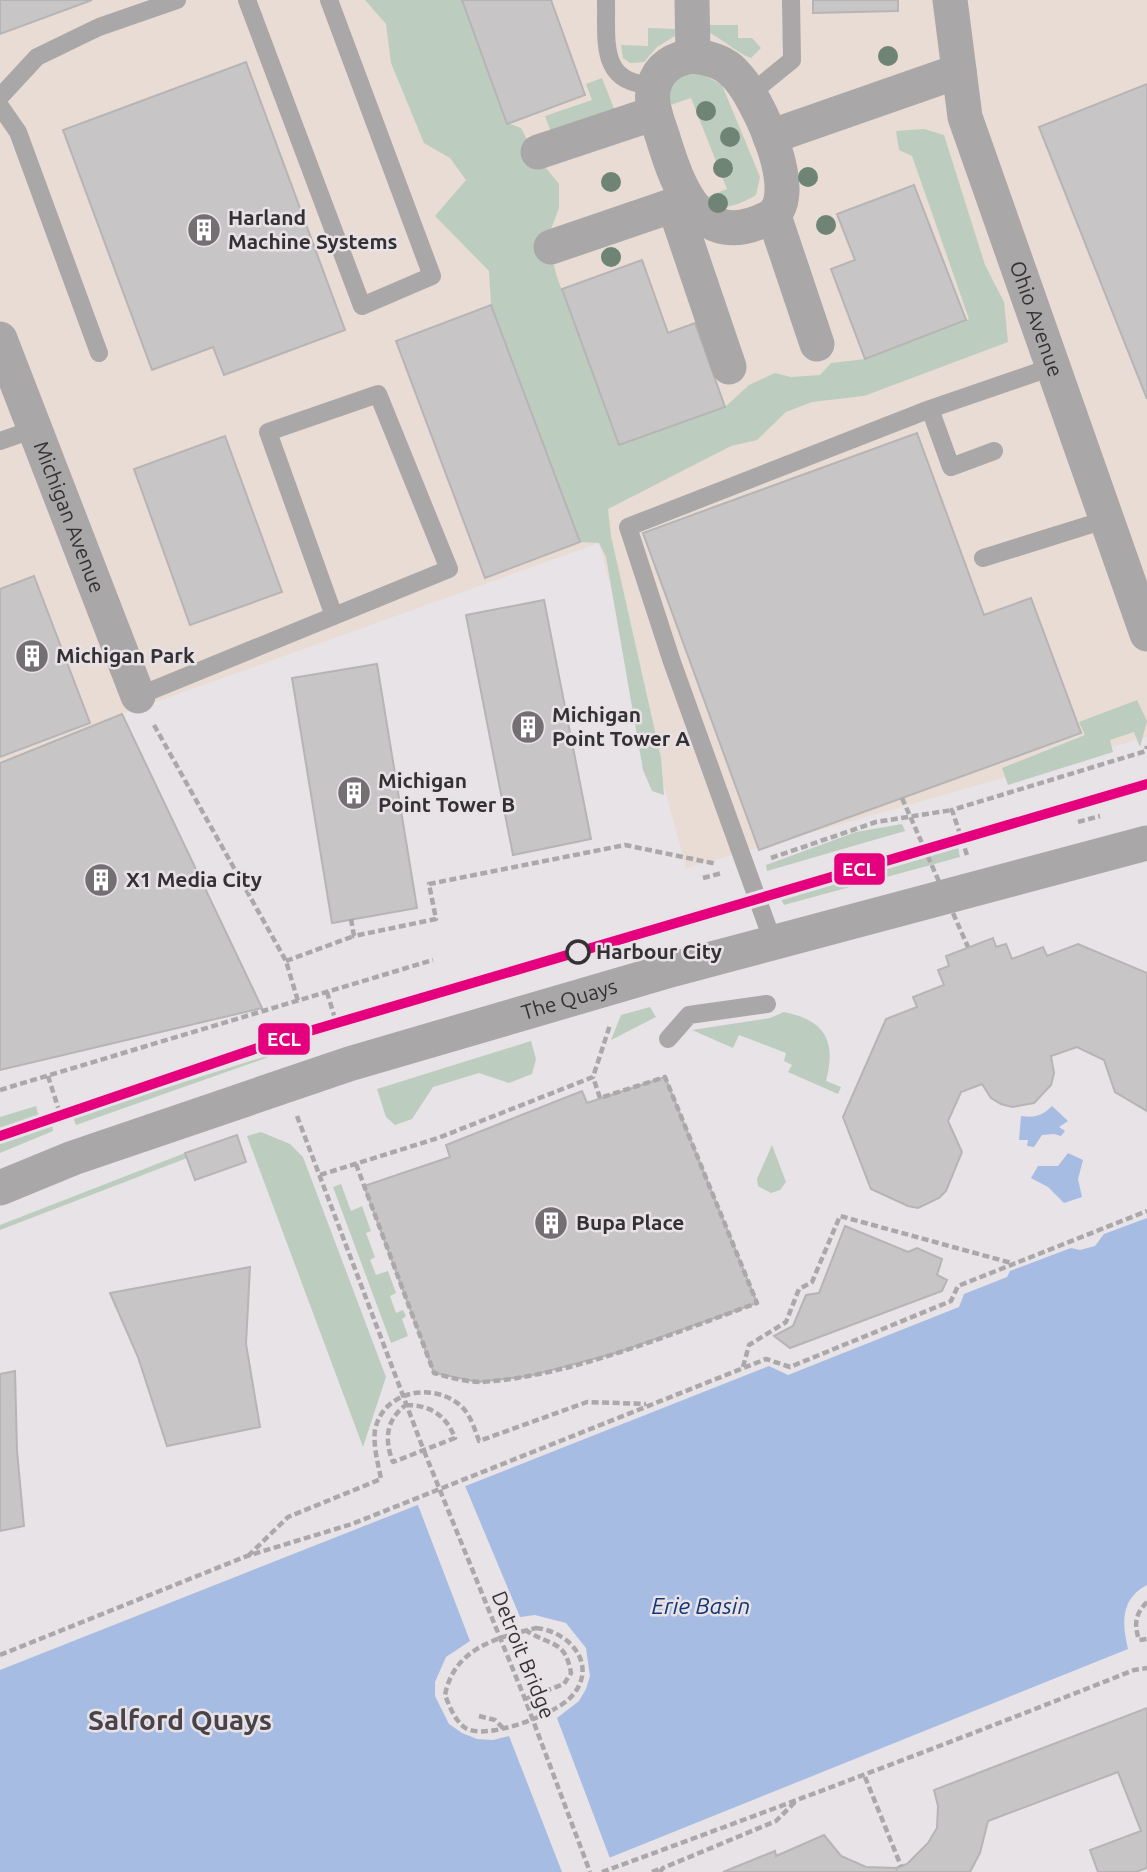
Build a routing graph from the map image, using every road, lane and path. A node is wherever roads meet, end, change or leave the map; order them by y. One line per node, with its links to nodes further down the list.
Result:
1 (177, 0): 11 (lane)
2 (247, 0): 3 (lane)
3 (329, 0)
4 (606, 0): 12 (lane)
5 (692, 0): 8 (street)
6 (791, 0): 10 (lane)
7 (950, 0): 9 (street, Ohio Avenue)
8 (693, 56): 10 (street); 12 (street)
9 (959, 71): 14 (street); 23 (street, Ohio Avenue)
10 (749, 95): 14 (street)
11 (0, 97)
12 (655, 99): 15 (street); 16 (street)
13 (0, 106): 21 (lane)
14 (770, 137): 17 (street)
15 (538, 152)
16 (680, 200): 17 (street); 18 (street); 22 (street)
17 (774, 216): 20 (street)
18 (551, 247)
19 (0, 339): 25 (street, Michigan Avenue)
20 (817, 344)
21 (99, 354)
22 (729, 367)
23 (1052, 367): 24 (lane); 28 (street, Ohio Avenue)
24 (930, 409): 27 (lane); 38 (lane)
25 (35, 429): 26 (lane); 32 (street, Michigan Avenue)
26 (0, 440)
27 (994, 451)
28 (1108, 519): 29 (lane); 31 (street, Ohio Avenue)
29 (982, 558)
30 (334, 616): 30 (lane); 32 (lane)
31 (1147, 634)
32 (138, 696): 47 (path)
33 (1147, 746): 35 (path)
34 (902, 798): 45 (path, bridge)
35 (953, 810): 37 (path); 38 (path)
36 (1147, 843): 44 (street, The Quays)
37 (966, 853)
38 (746, 866): 39 (path); 44 (lane)
39 (724, 872): 40 (path); 41 (path); 43 (path)
40 (703, 878)
41 (727, 881)
42 (351, 919): 43 (path)
43 (354, 936): 47 (path)
44 (773, 942): 55 (street, The Quays)
45 (968, 947)
46 (433, 960): 48 (path)
47 (286, 961): 49 (path)
48 (327, 992): 49 (path); 53 (path)
49 (298, 1001): 56 (path)
50 (767, 1004): 52 (lane)
51 (611, 1021): 54 (path)
52 (668, 1039)
53 (342, 1041)
54 (593, 1077): 57 (path); 57 (path)
55 (285, 1085): 58 (path, Detroit Bridge); 59 (street, The Quays)
56 (0, 1090)
57 (356, 1164): 58 (path)
58 (320, 1175): 63 (path, Detroit Bridge)
59 (0, 1188)
60 (1147, 1211): 61 (path)
61 (1015, 1264): 62 (path); 62 (path)
62 (743, 1367): 64 (path)
63 (402, 1395): 64 (path); 65 (path, Detroit Bridge); 67 (path)
64 (649, 1404): 67 (path)
65 (405, 1405): 66 (path, Detroit Bridge); 66 (path); 66 (path)
66 (424, 1451): 73 (path, Detroit Bridge, bridge)
67 (247, 1556): 71 (path)
68 (1147, 1602): 70 (path)
69 (526, 1630): 73 (path); 75 (path); 75 (path)
70 (1147, 1639)
71 (0, 1655)
72 (1147, 1668): 76 (path)
73 (525, 1699): 80 (path, Detroit Bridge, bridge)
74 (479, 1716): 75 (path)
75 (504, 1729)
76 (865, 1777): 77 (path); 78 (path)
77 (799, 1798): 79 (path); 81 (path)
78 (901, 1866)
79 (662, 1870): 82 (path)
80 (590, 1872)
81 (605, 1872)
82 (652, 1872)

